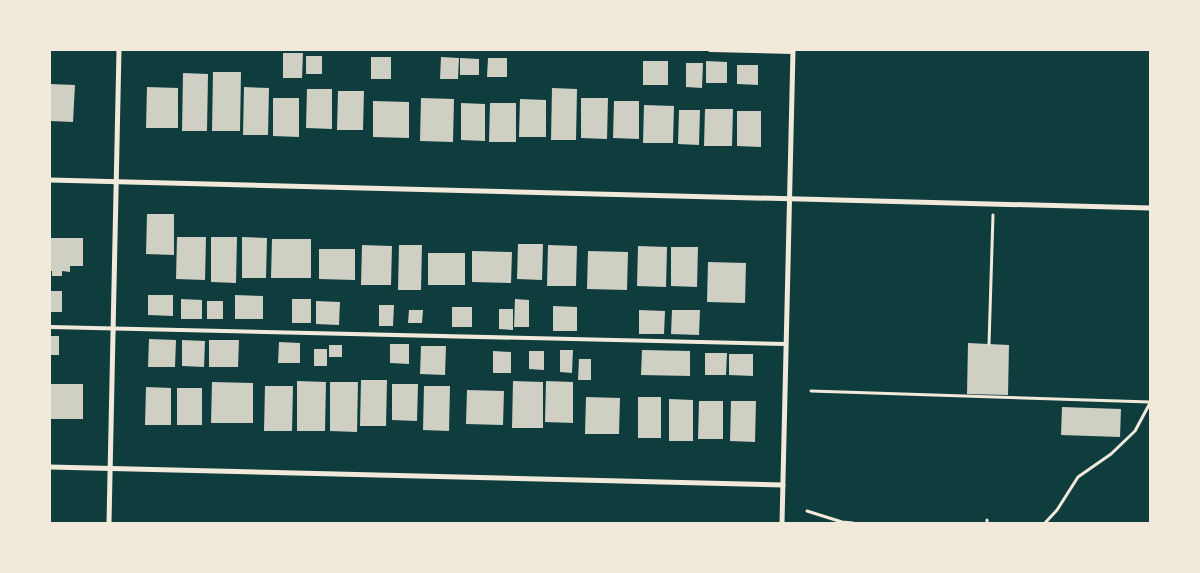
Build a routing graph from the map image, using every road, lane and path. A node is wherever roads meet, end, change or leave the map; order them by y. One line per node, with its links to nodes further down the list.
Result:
1 (119, 50): 5 (street)
2 (710, 50): 3 (lane)
3 (794, 51): 6 (street)
4 (50, 180): 5 (street)
5 (116, 182): 6 (street); 10 (street)
6 (790, 198): 7 (street); 11 (street)
7 (1150, 208)
8 (993, 228): 12 (path)
9 (50, 327): 10 (lane)
10 (113, 328): 11 (lane); 16 (street)
11 (786, 344): 17 (street)
12 (989, 344)
13 (811, 391): 14 (path)
14 (1150, 402): 22 (path)
15 (50, 467): 16 (street)
16 (110, 468): 17 (street); 19 (street)
17 (783, 486): 20 (street)
18 (806, 511): 21 (path)
19 (108, 523)
20 (782, 523)
21 (853, 523)
22 (1045, 523)

